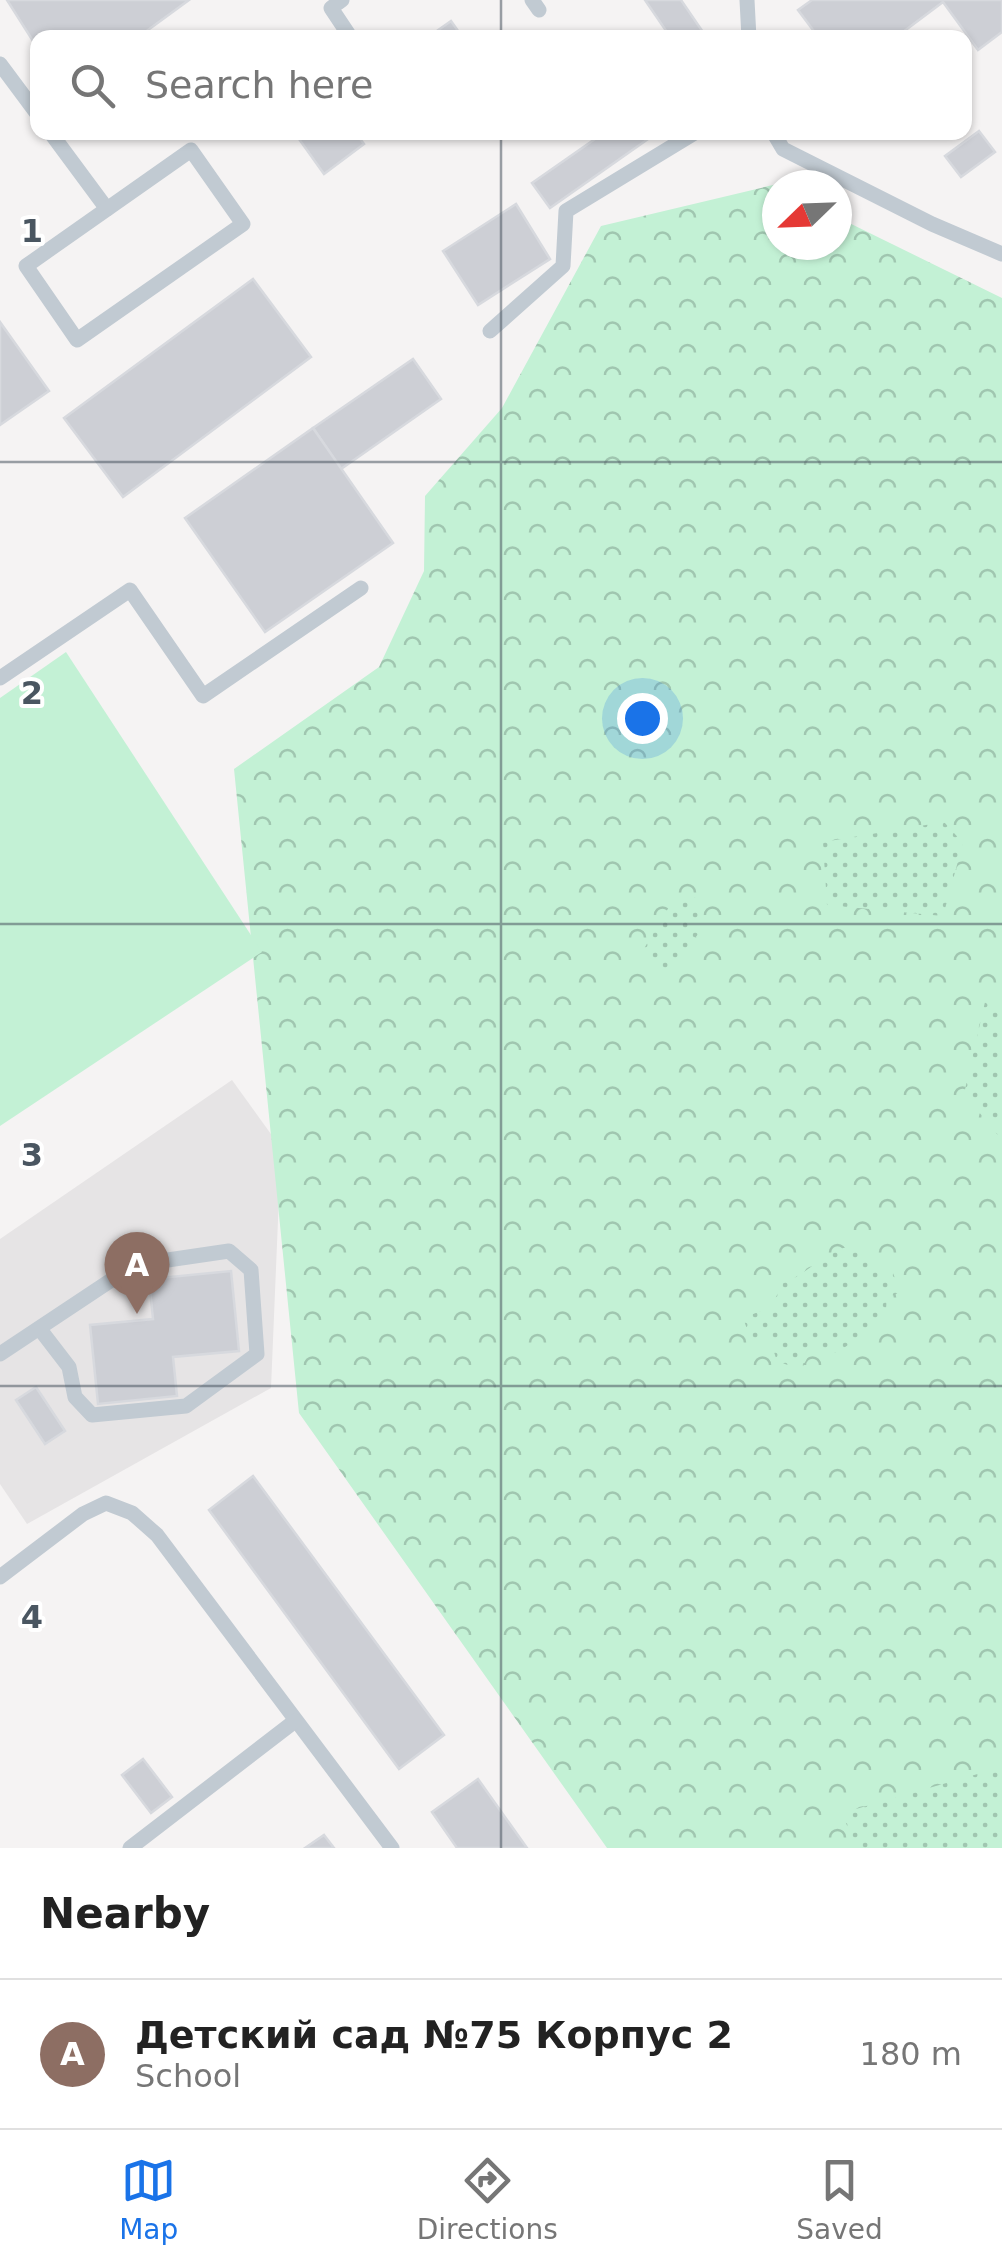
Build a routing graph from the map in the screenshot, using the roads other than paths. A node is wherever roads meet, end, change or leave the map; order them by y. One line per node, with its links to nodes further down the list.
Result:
1 (342, 0): 3 (lane)
2 (747, 0): 4 (lane)
3 (346, 30)
4 (749, 30)
5 (0, 64): 6 (lane)
6 (30, 104)
7 (56, 140): 10 (lane)
8 (683, 140): 12 (lane)
9 (778, 140): 11 (lane)
10 (107, 209): 10 (lane)
11 (1002, 254)
12 (490, 332)
13 (361, 588): 14 (lane)
14 (0, 678)
15 (39, 1328): 15 (lane); 16 (lane)
16 (0, 1354)
17 (1, 1576): 18 (lane)
18 (295, 1720): 19 (lane); 20 (lane)
19 (130, 1848)
20 (392, 1848)

